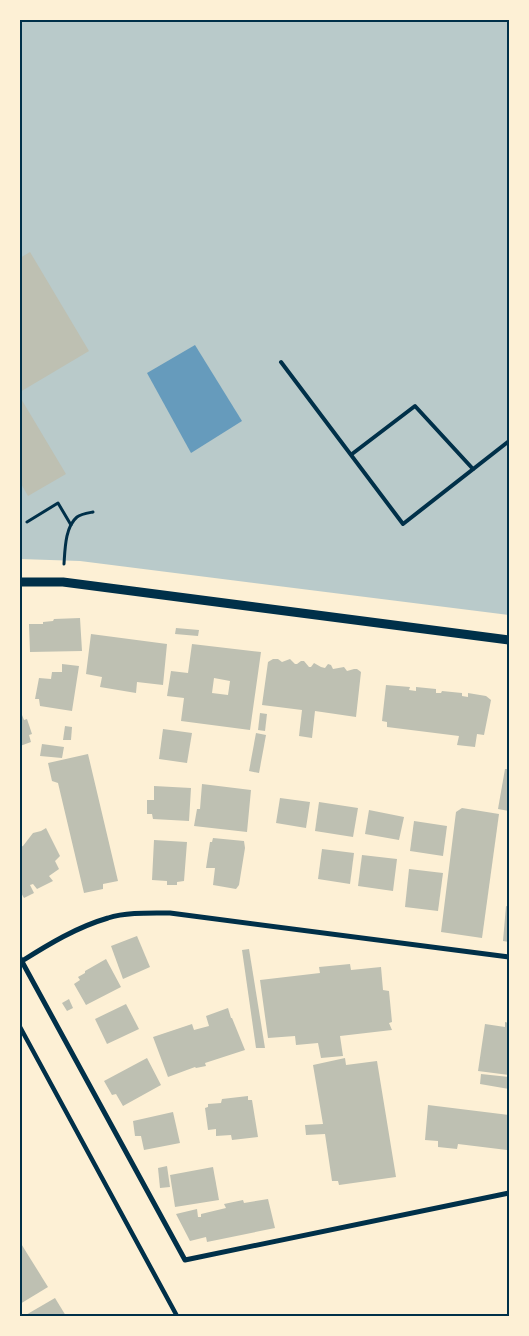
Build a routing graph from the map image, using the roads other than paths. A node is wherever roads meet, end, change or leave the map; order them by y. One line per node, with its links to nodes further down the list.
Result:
1 (281, 362): 3 (lane)
2 (509, 441): 4 (lane)
3 (352, 454): 4 (lane); 4 (lane)
4 (473, 469)
5 (20, 582): 6 (street)
6 (509, 640)
7 (509, 957): 8 (street)
8 (21, 959): 10 (street)
9 (20, 1027): 11 (street)
10 (509, 1194)
11 (177, 1316)

